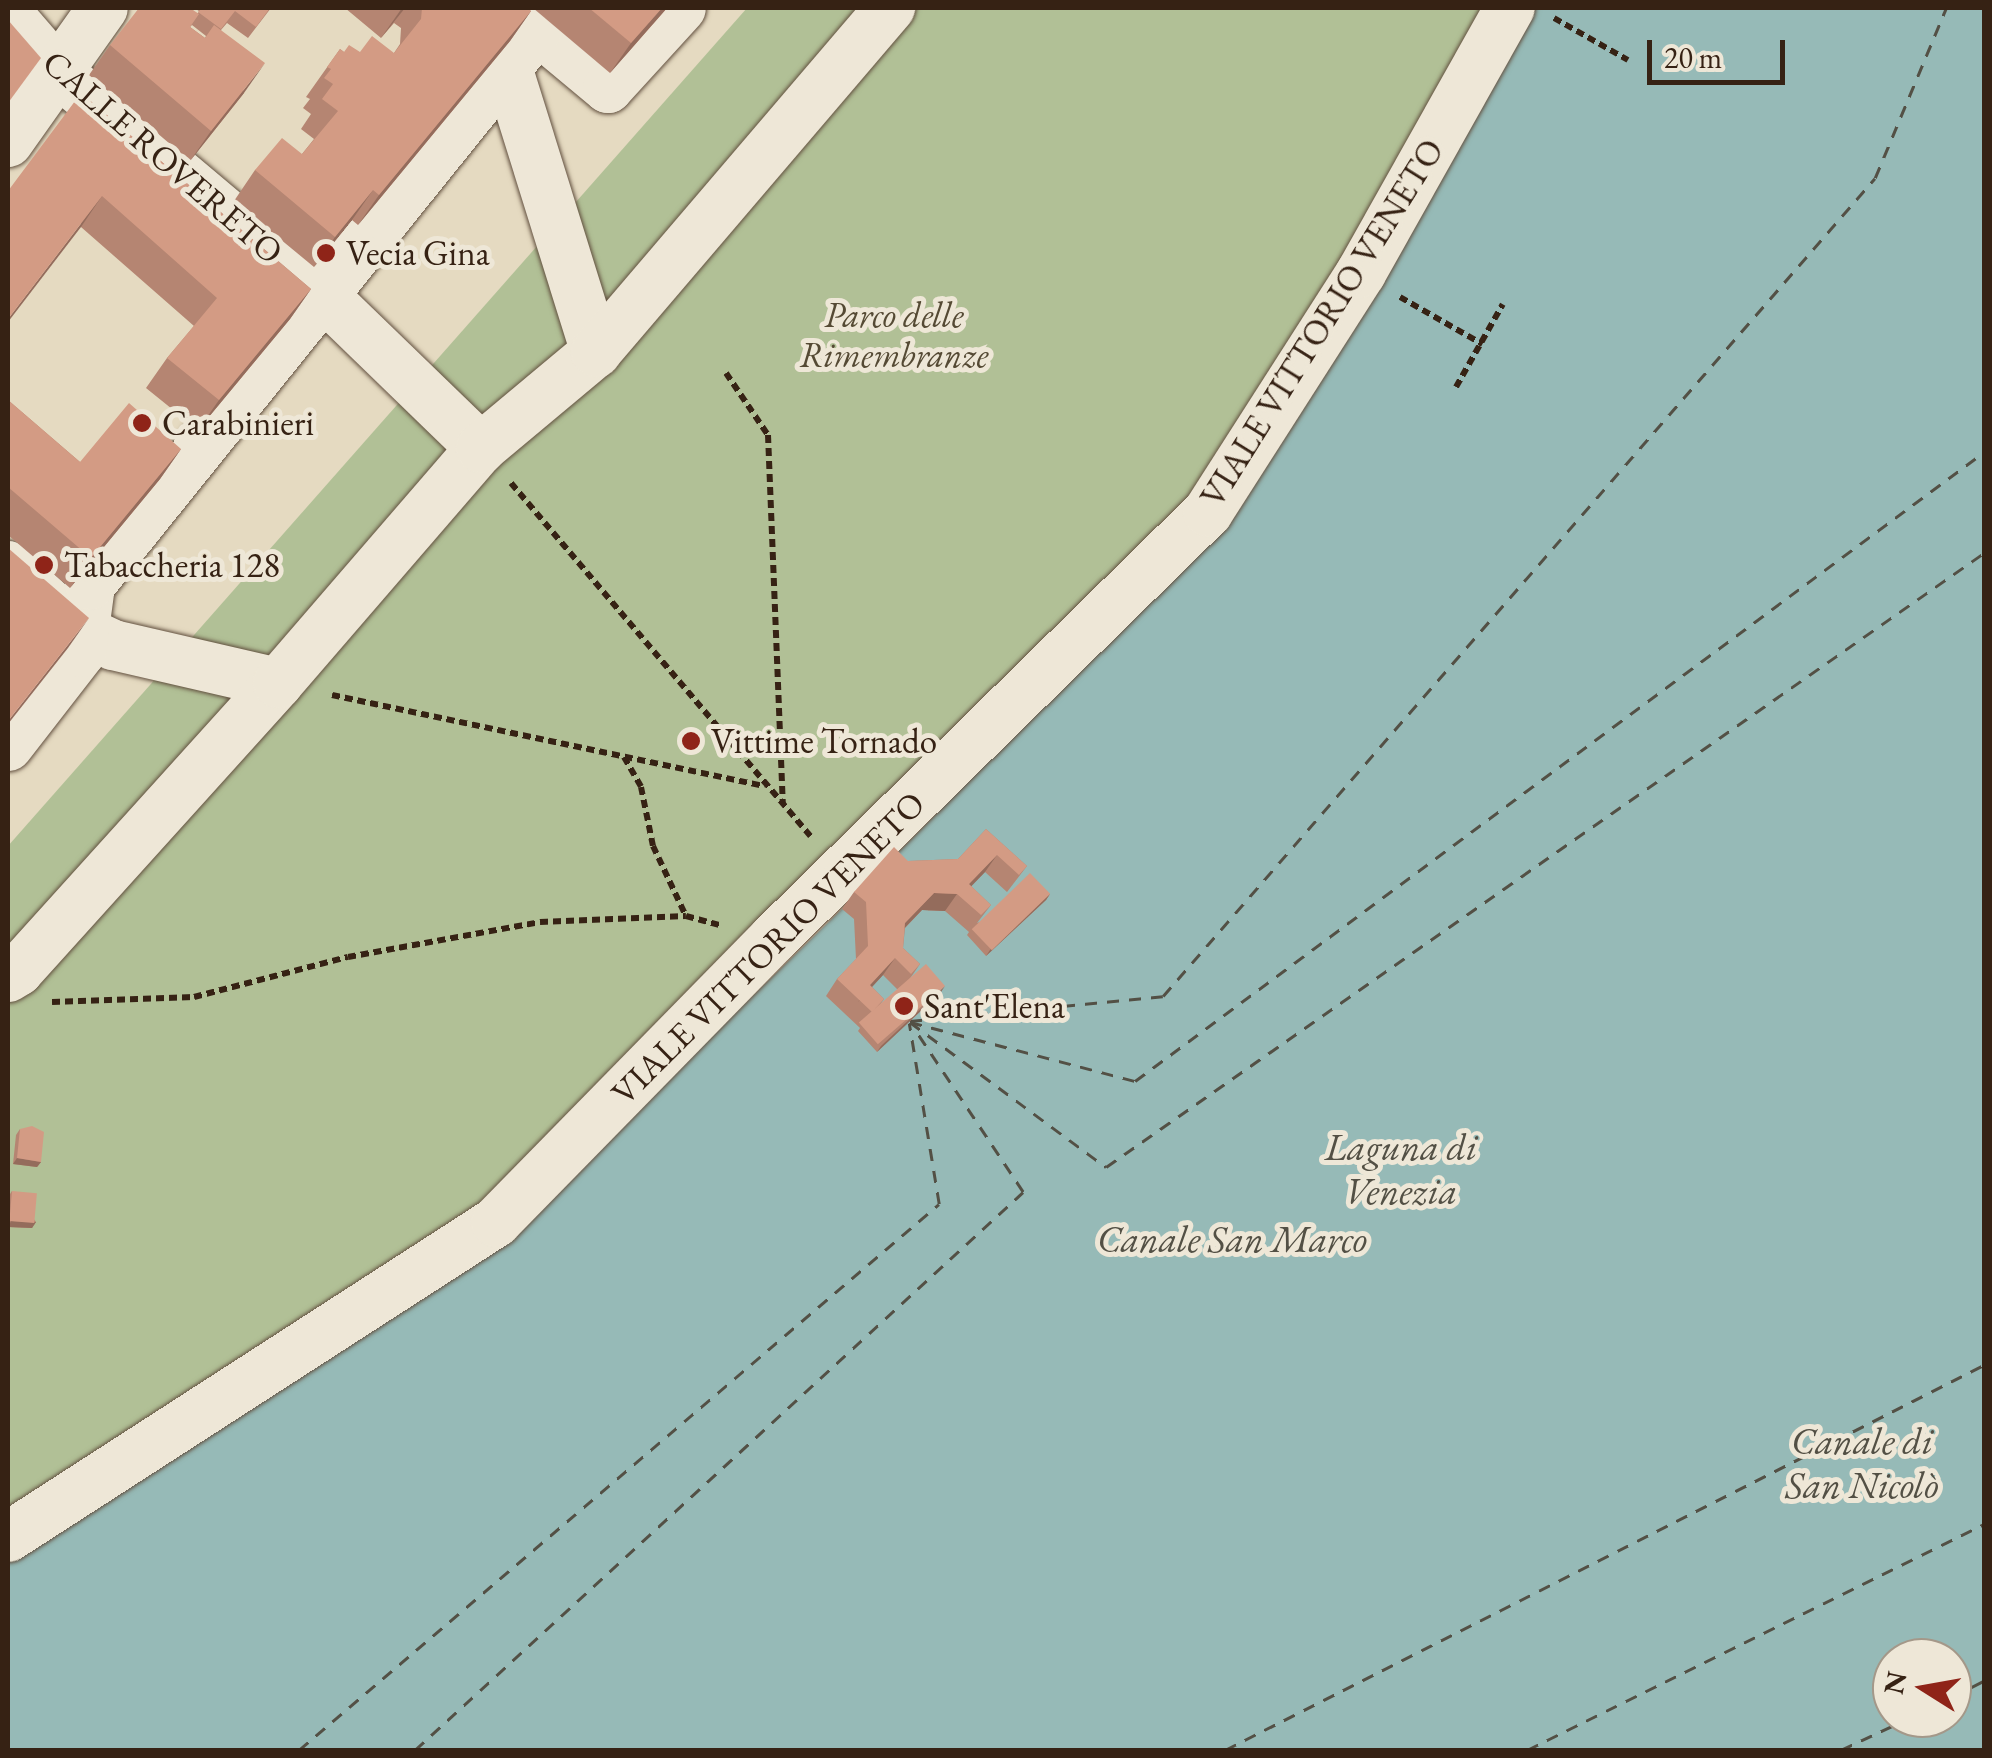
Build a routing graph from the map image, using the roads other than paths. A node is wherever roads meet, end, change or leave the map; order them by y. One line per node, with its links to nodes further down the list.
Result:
1 (66, 8): 8 (street)
2 (103, 8): 8 (street)
3 (681, 8): 7 (street)
4 (890, 8): 11 (street)
5 (1531, 12): 18 (street, VIALE VITTORIO VENETO)
6 (8, 14): 8 (street, CALLE ROVERETO)
7 (519, 34): 10 (street); 11 (street)
8 (58, 72): 9 (street); 10 (street, CALLE ROVERETO)
9 (8, 142)
10 (324, 296): 12 (street, CALLE ROVERETO); 14 (street)
11 (596, 352): 12 (street)
12 (481, 448): 15 (street)
13 (8, 566): 14 (street)
14 (83, 630): 15 (street); 16 (street)
15 (278, 684): 17 (street)
16 (8, 746)
17 (13, 974)
18 (8, 1537)

